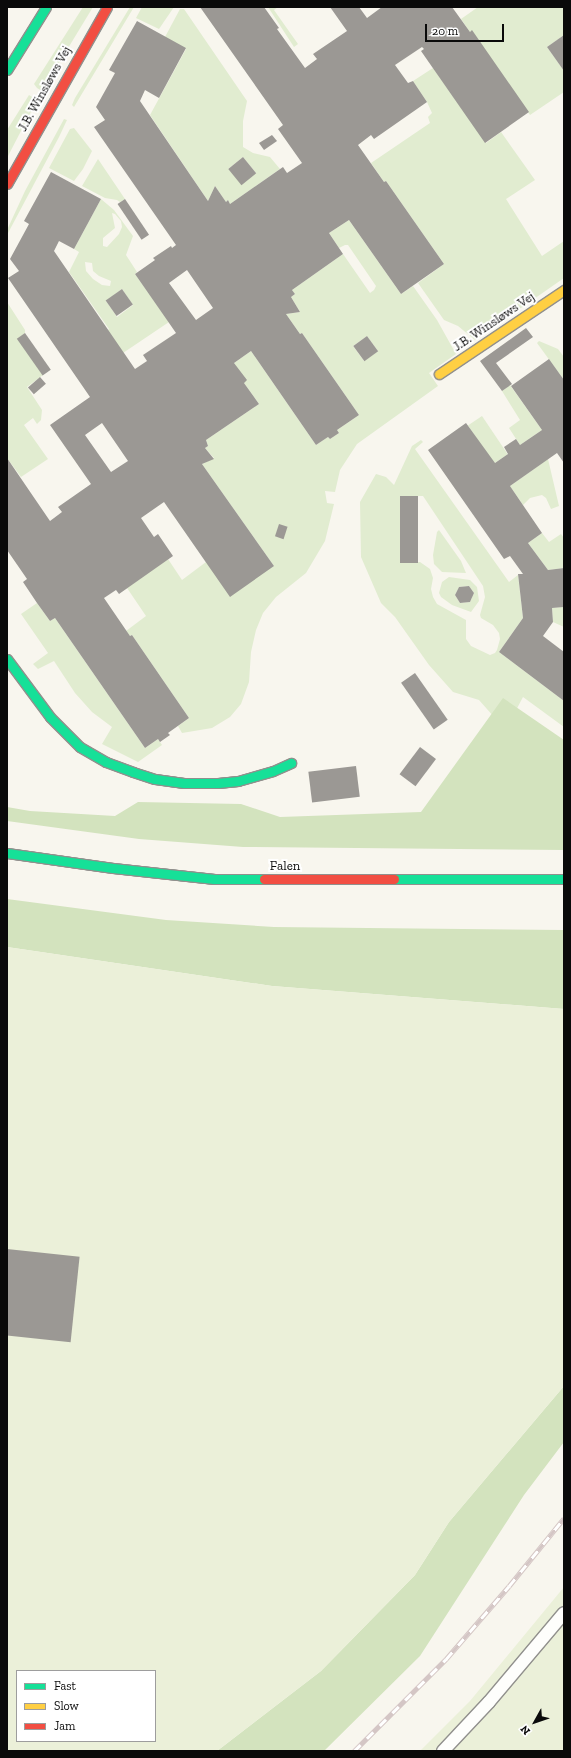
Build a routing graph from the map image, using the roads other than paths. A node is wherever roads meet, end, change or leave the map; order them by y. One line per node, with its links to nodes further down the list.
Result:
1 (46, 7): 3 (street)
2 (107, 7): 4 (street, J.B. Winsløws Vej)
3 (7, 70)
4 (7, 184)
5 (564, 290): 6 (street, J.B. Winsløws Vej)
6 (439, 374)
7 (7, 659): 8 (street)
8 (291, 763)
9 (7, 853): 10 (street, Falen)
10 (564, 879)
11 (564, 1613): 12 (lane)
12 (443, 1751)

